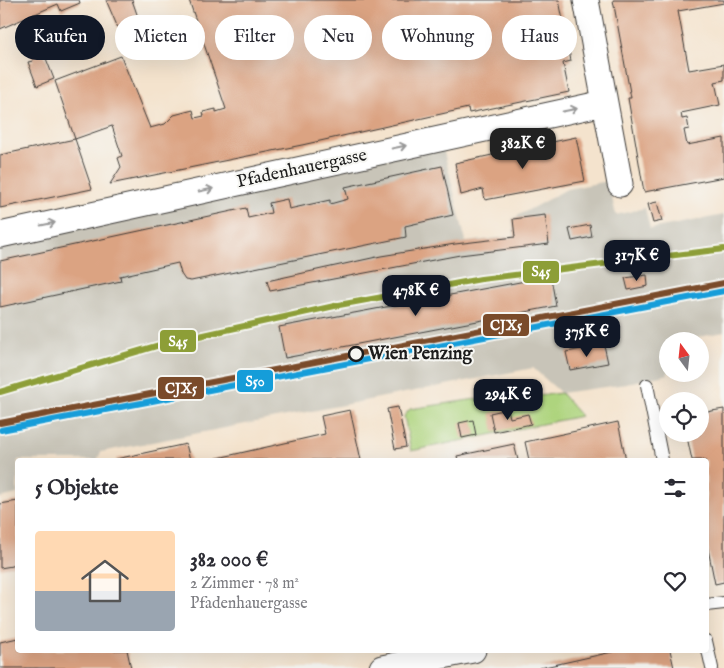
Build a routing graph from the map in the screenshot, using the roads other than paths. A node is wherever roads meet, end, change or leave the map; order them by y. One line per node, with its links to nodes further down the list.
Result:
1 (586, 0): 2 (street)
2 (604, 103): 3 (street); 4 (street, Pfadenhauergasse, one-way to 2)
3 (620, 184)
4 (0, 235)
5 (647, 385): 6 (lane)
6 (662, 458)
7 (724, 603): 8 (lane)
8 (709, 605)
9 (459, 653): 11 (street)
10 (709, 653): 12 (lane)
11 (382, 668)
12 (712, 668)

